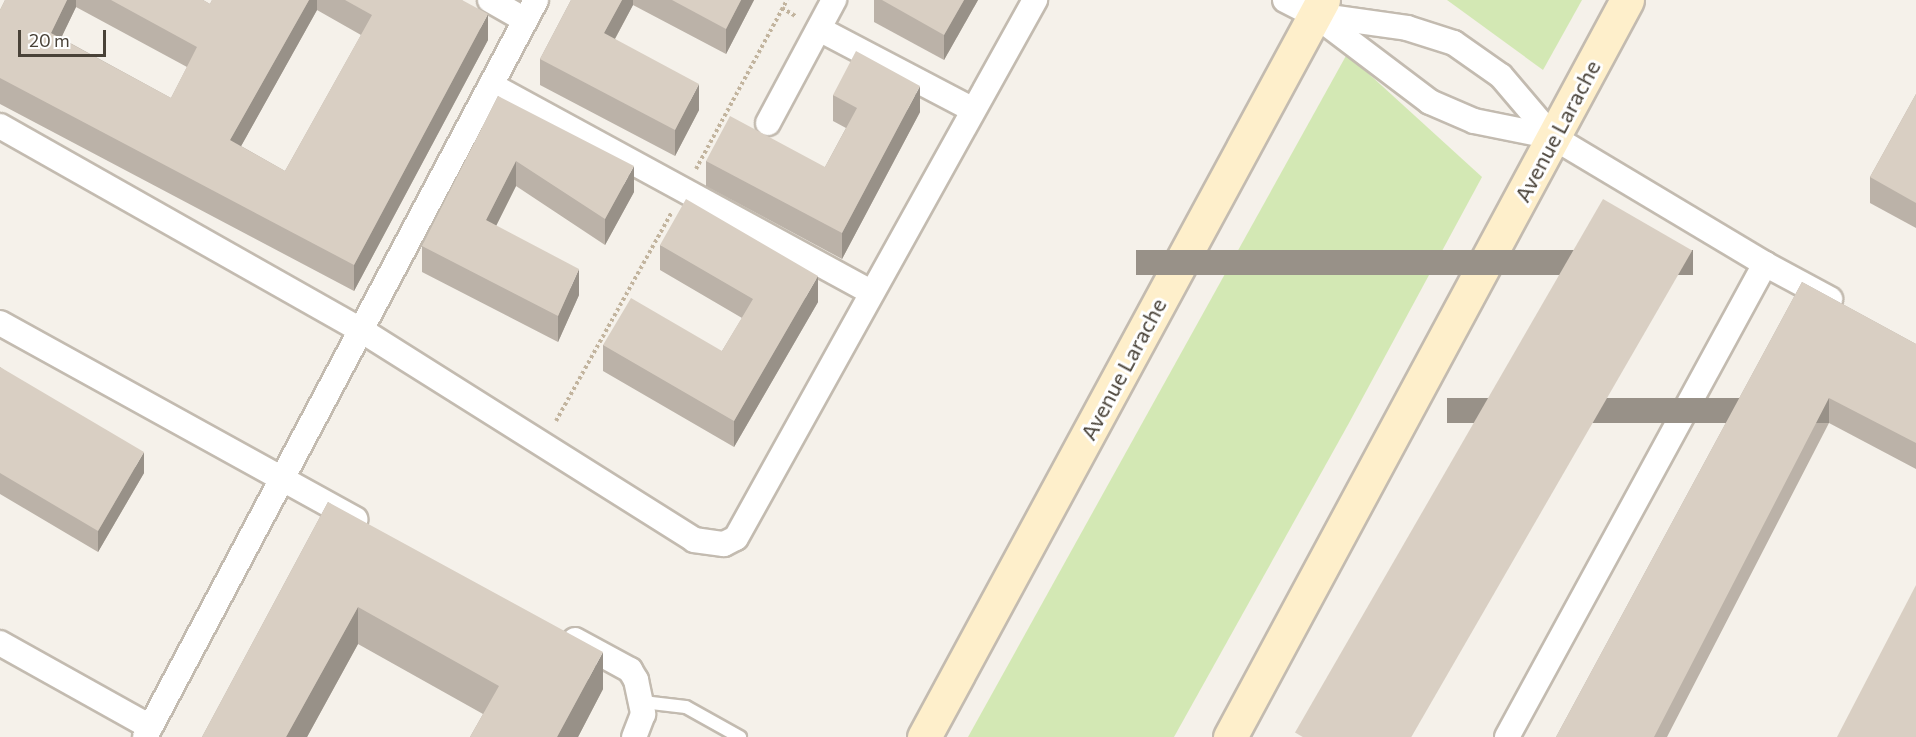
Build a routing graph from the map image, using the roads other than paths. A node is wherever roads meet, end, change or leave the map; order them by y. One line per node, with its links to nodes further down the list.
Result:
1 (490, 0): 7 (street)
2 (834, 0): 8 (street)
3 (1035, 0): 10 (street)
4 (1285, 0): 6 (street)
5 (1627, 0): 13 (main road, Avenue Larache)
6 (1319, 7): 13 (street); 13 (street); 27 (main road, Avenue Larache)
7 (531, 10): 9 (street)
8 (819, 29): 10 (street); 11 (street)
9 (491, 85): 15 (street); 18 (street)
10 (973, 110): 15 (street)
11 (768, 123)
12 (0, 126): 18 (street)
13 (1553, 137): 14 (street); 28 (main road, Avenue Larache)
14 (1765, 264): 16 (street); 29 (street)
15 (870, 292): 18 (street)
16 (1856, 312)
17 (0, 323): 19 (street)
18 (361, 330): 19 (street)
19 (283, 479): 20 (street); 24 (street)
20 (378, 531)
21 (556, 630): 23 (street)
22 (0, 644): 24 (street)
23 (643, 702): 25 (street); 26 (lane)
24 (147, 732)
25 (634, 737)
26 (740, 737)
27 (924, 737)
28 (1230, 737)
29 (1507, 737)

